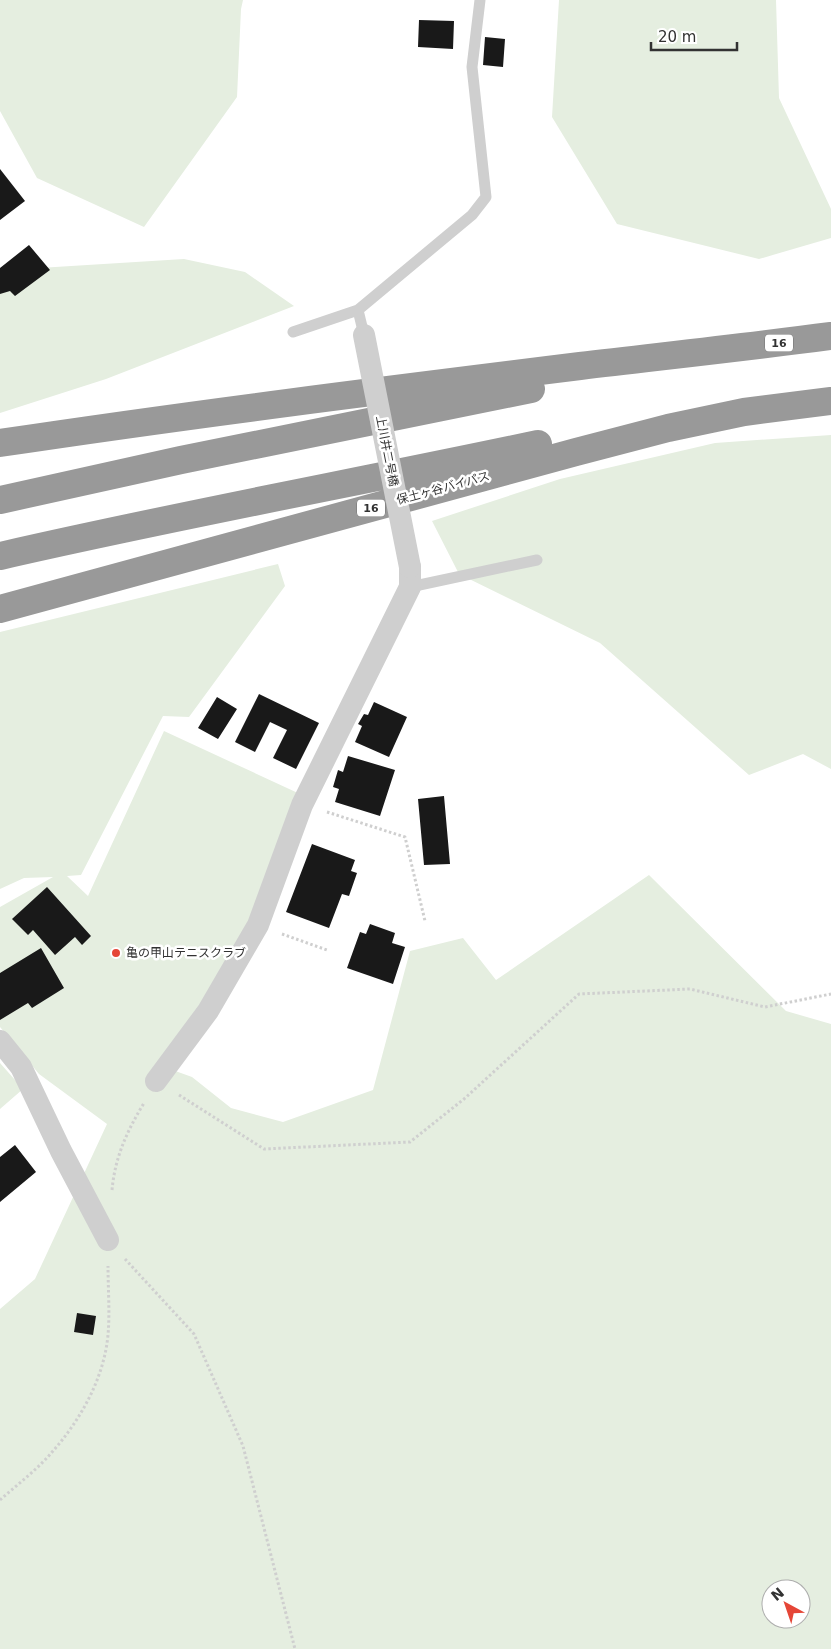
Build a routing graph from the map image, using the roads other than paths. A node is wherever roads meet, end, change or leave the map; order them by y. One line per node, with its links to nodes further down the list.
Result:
1 (480, 0): 2 (lane)
2 (358, 310): 3 (lane); 4 (lane)
3 (293, 332)
4 (364, 335): 13 (street, 上川井二号橋, bridge)
5 (831, 336): 6 (highway, 16)
6 (727, 350): 9 (highway, 16); 10 (highway, 16)
7 (831, 401): 8 (highway, 保土ヶ谷バイパス / 16)
8 (744, 412): 11 (highway, 16); 14 (highway, 保土ヶ谷バイパス / 16)
9 (0, 444)
10 (0, 500)
11 (0, 556)
12 (537, 560): 13 (lane)
13 (410, 577): 16 (street)
14 (0, 609)
15 (0, 1041): 17 (street)
16 (156, 1081)
17 (108, 1240)

